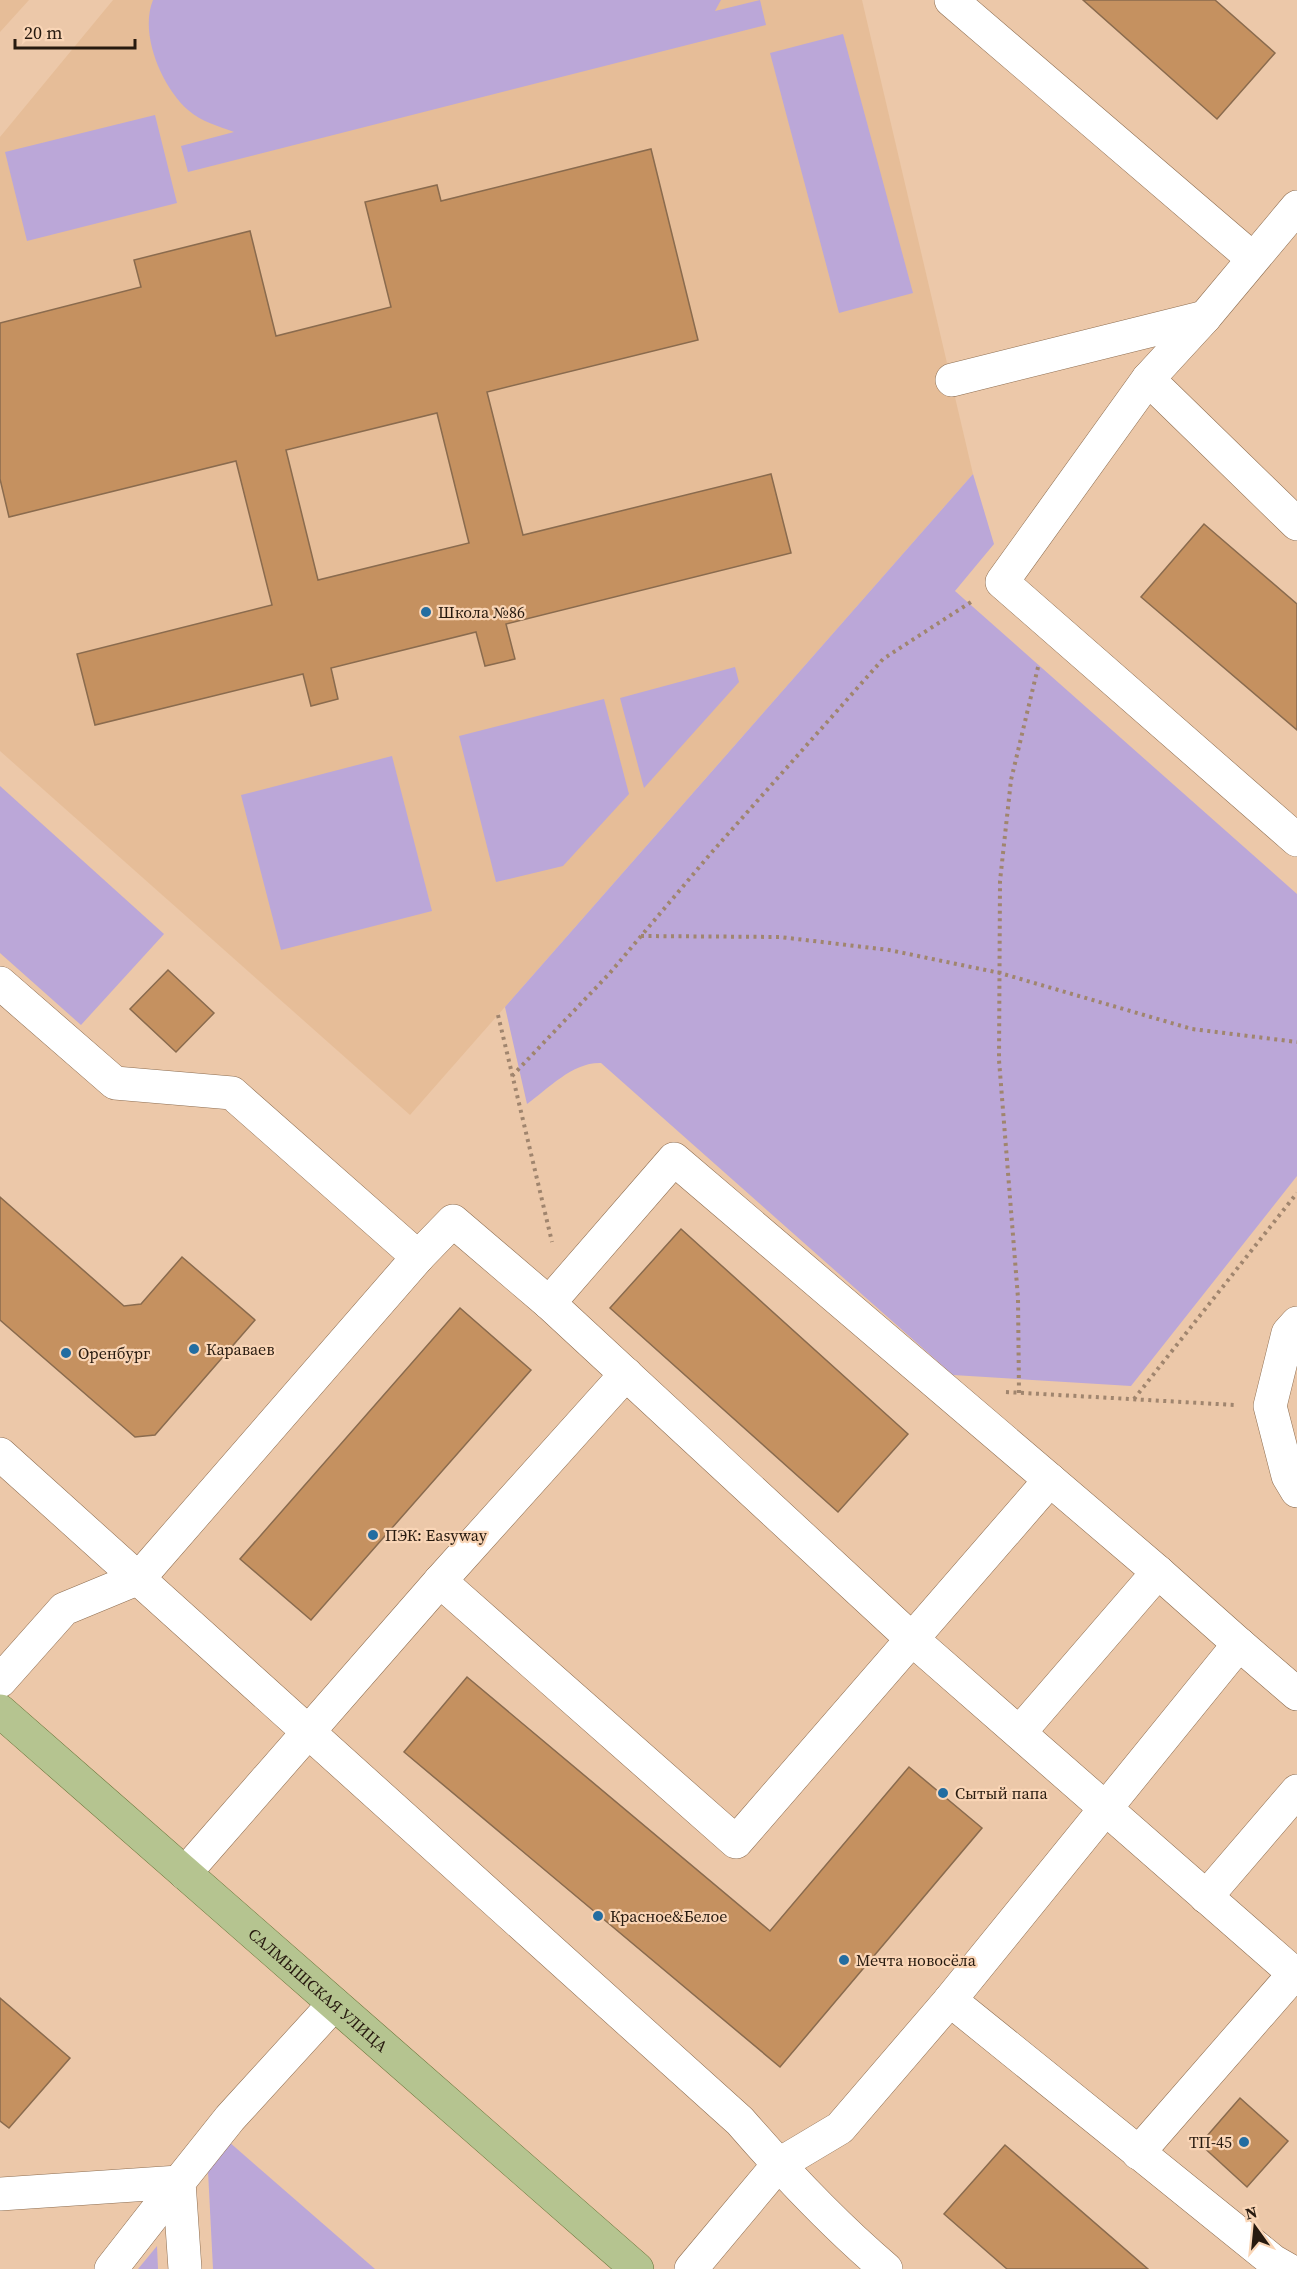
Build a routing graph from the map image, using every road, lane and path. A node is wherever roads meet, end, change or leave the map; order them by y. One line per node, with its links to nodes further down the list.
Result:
1 (951, 0): 3 (lane)
2 (1297, 207): 3 (lane)
3 (1252, 258): 4 (lane)
4 (1205, 317): 5 (lane); 6 (lane)
5 (952, 380)
6 (1148, 380): 7 (lane); 8 (lane)
7 (1297, 524)
8 (1002, 582): 9 (lane); 11 (path)
9 (1049, 624): 10 (lane); 12 (path)
10 (1297, 840)
11 (640, 936): 12 (path); 16 (path)
12 (1000, 973): 15 (path); 23 (path)
13 (0, 983): 18 (lane)
14 (498, 1015): 16 (path)
15 (1297, 1042)
16 (512, 1076): 19 (path)
17 (1297, 1194): 24 (path)
18 (418, 1257): 19 (lane); 30 (lane)
19 (556, 1296): 21 (lane); 22 (lane)
20 (1297, 1323): 25 (lane)
21 (626, 1374): 31 (lane); 32 (lane)
22 (942, 1389): 23 (path); 27 (lane)
23 (1019, 1393): 24 (path)
24 (1133, 1400): 25 (path)
25 (1270, 1406): 28 (lane)
26 (0, 1454): 30 (lane)
27 (1050, 1480): 29 (lane); 32 (lane)
28 (1297, 1491)
29 (1158, 1572): 33 (lane); 37 (lane)
30 (139, 1578): 34 (lane); 38 (lane)
31 (440, 1581): 32 (lane); 38 (lane)
32 (913, 1640): 37 (lane)
33 (1239, 1644): 35 (lane); 40 (lane)
34 (0, 1681)
35 (1297, 1694)
36 (0, 1711): 41 (main road, САЛМЫШСКАЯ УЛИЦА)
37 (1020, 1732): 40 (lane)
38 (309, 1733): 41 (lane); 47 (lane)
39 (1297, 1791): 42 (lane)
40 (1106, 1808): 42 (lane); 44 (lane)
41 (185, 1873): 45 (main road, САЛМЫШСКАЯ УЛИЦА)
42 (1206, 1898): 43 (lane)
43 (1296, 1975): 46 (lane)
44 (950, 2000): 46 (lane); 47 (lane)
45 (334, 2004): 48 (lane); 52 (main road, САЛМЫШСКАЯ УЛИЦА)
46 (1138, 2153): 55 (lane)
47 (778, 2165): 53 (lane); 54 (lane)
48 (179, 2182): 49 (lane); 50 (lane); 51 (lane)
49 (0, 2194)
50 (111, 2269)
51 (185, 2269)
52 (637, 2269)
53 (691, 2269)
54 (886, 2269)
55 (1287, 2269)

